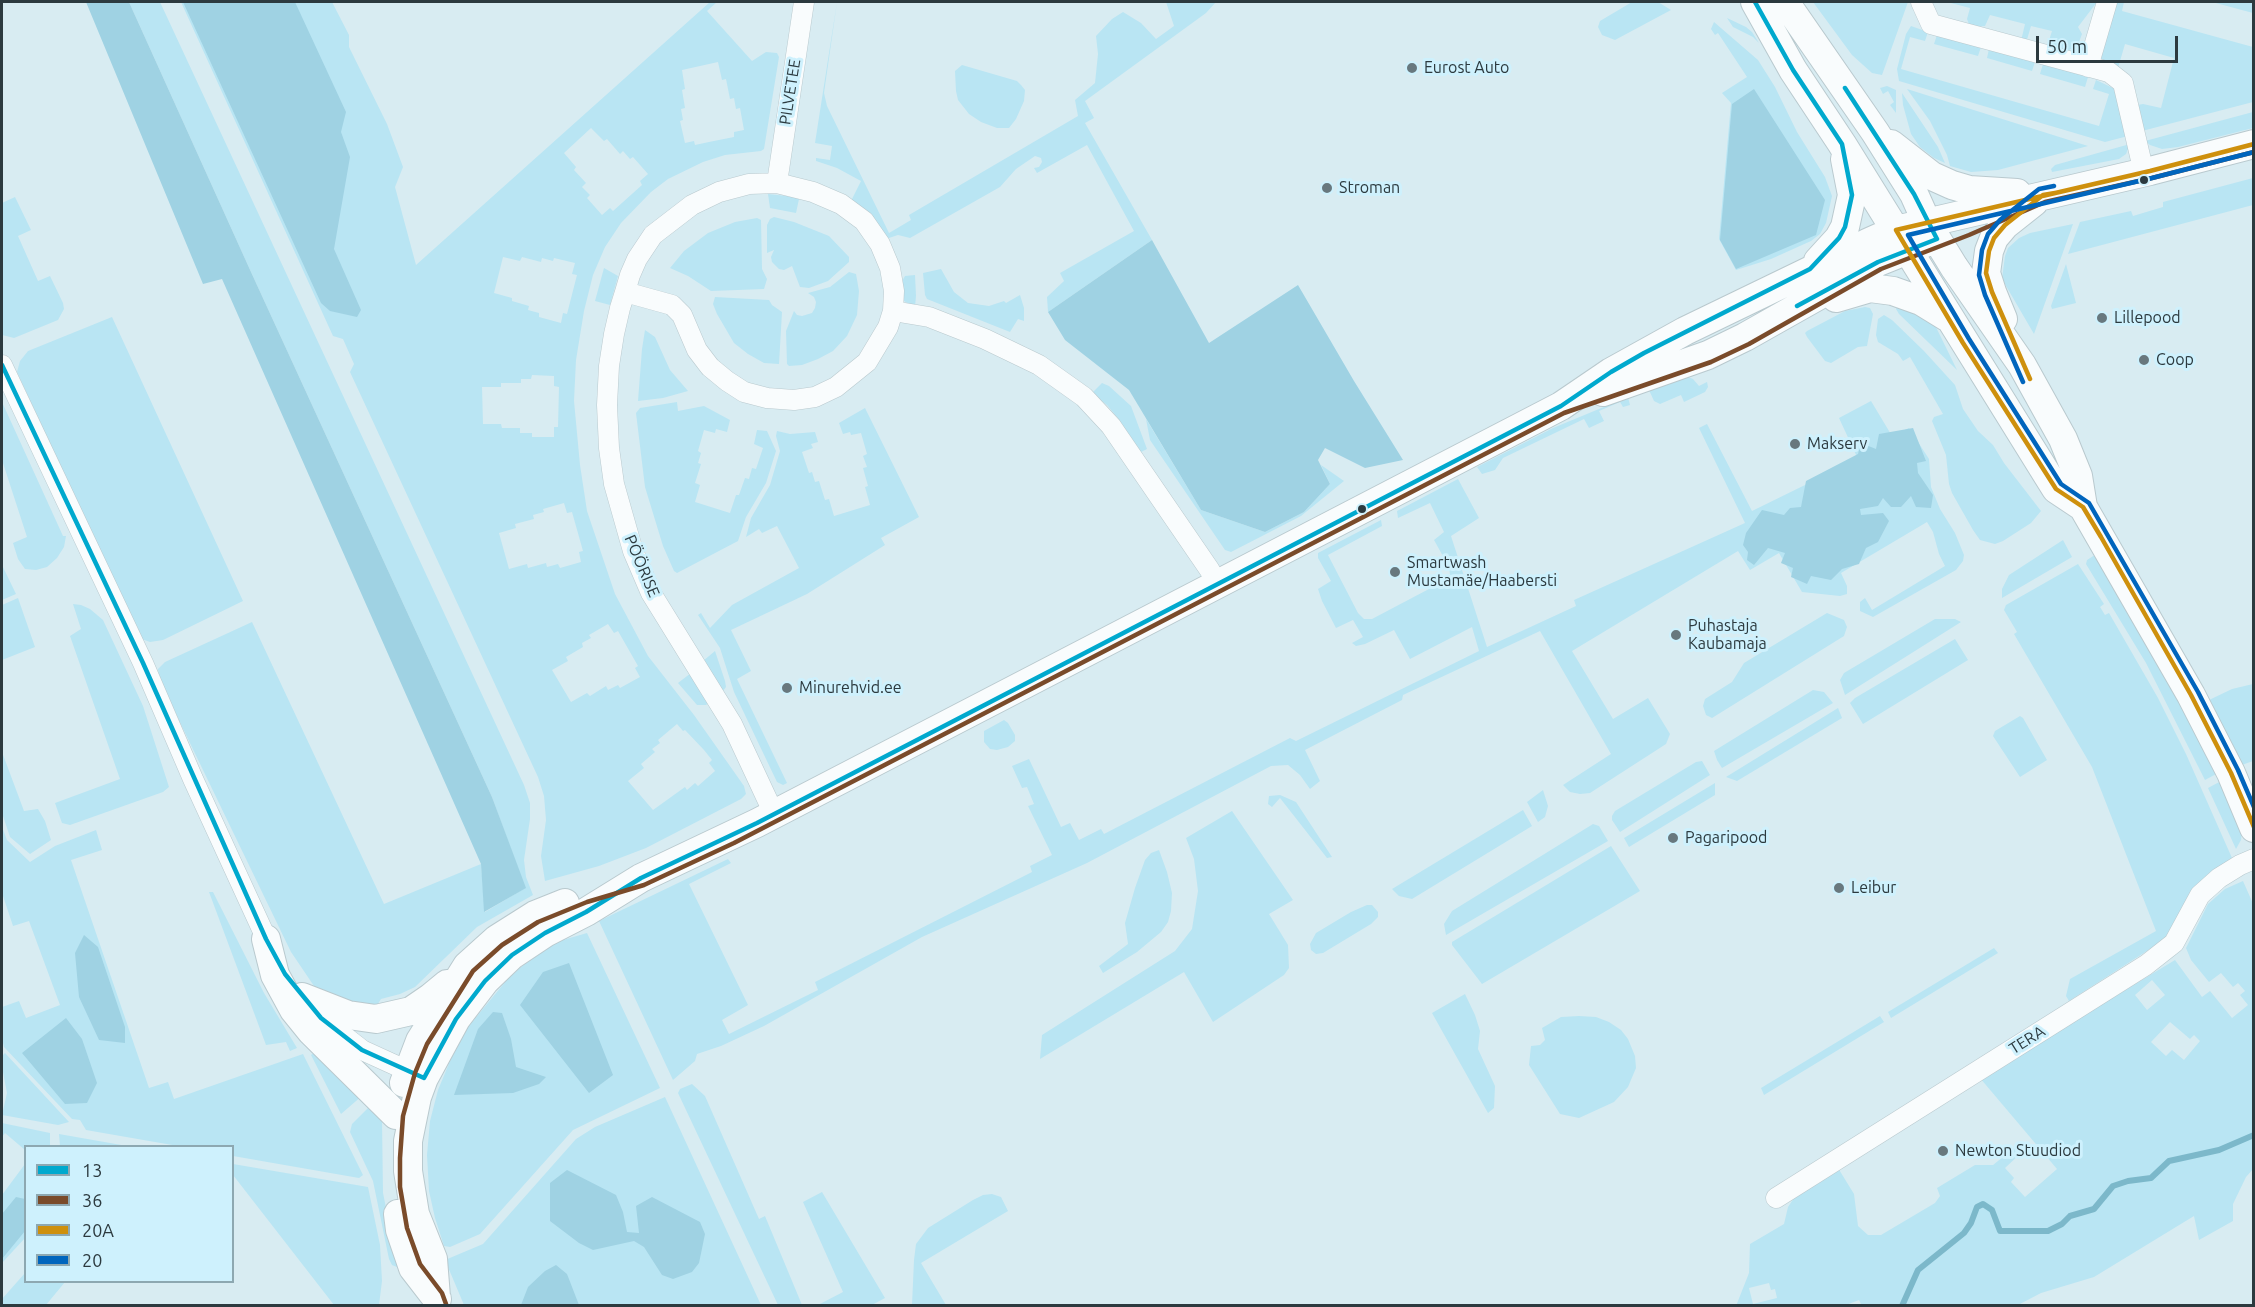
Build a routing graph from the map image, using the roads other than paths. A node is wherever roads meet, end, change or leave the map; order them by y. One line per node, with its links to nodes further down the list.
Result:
1 (804, 2): 11 (street, PILVETEE)
2 (1755, 2): 8 (main road)
3 (1785, 2): 7 (main road)
4 (1921, 2): 6 (street)
5 (2107, 2): 6 (street)
6 (2088, 67): 10 (street)
7 (1875, 132): 12 (main road); 13 (main road)
8 (1842, 144): 14 (main road); 15 (main road)
9 (2253, 144): 10 (main road)
10 (2144, 173): 12 (main road)
11 (777, 183): 16 (street, PÖÖRISE); 18 (street, PÖÖRISE)
12 (2043, 195): 13 (main road); 21 (main road)
13 (1932, 231): 14 (main road); 21 (main road)
14 (1901, 240): 15 (main road); 17 (main road); 19 (main road)
15 (1810, 269): 22 (main road)
16 (625, 292): 18 (street, PÖÖRISE); 27 (street, PÖÖRISE)
17 (1802, 304): 19 (main road); 22 (main road)
18 (893, 311): 26 (street)
19 (1948, 318): 23 (main road)
20 (2, 365): 31 (street)
21 (2022, 366): 24 (main road)
22 (1561, 406): 26 (main road)
23 (2022, 436): 24 (main road); 25 (main road)
24 (2063, 439): 25 (main road)
25 (2083, 507): 28 (main road)
26 (1218, 584): 27 (main road)
27 (774, 814): 30 (main road)
28 (2253, 828)
29 (2253, 859): 36 (street, TERA)
30 (641, 878): 32 (main road); 34 (main road)
31 (266, 939): 33 (street); 35 (main road)
32 (467, 966): 33 (main road); 34 (main road)
33 (302, 997): 34 (street)
34 (416, 1074): 35 (main road); 37 (main road)
35 (396, 1115): 37 (main road)
36 (1776, 1198)
37 (432, 1303)

